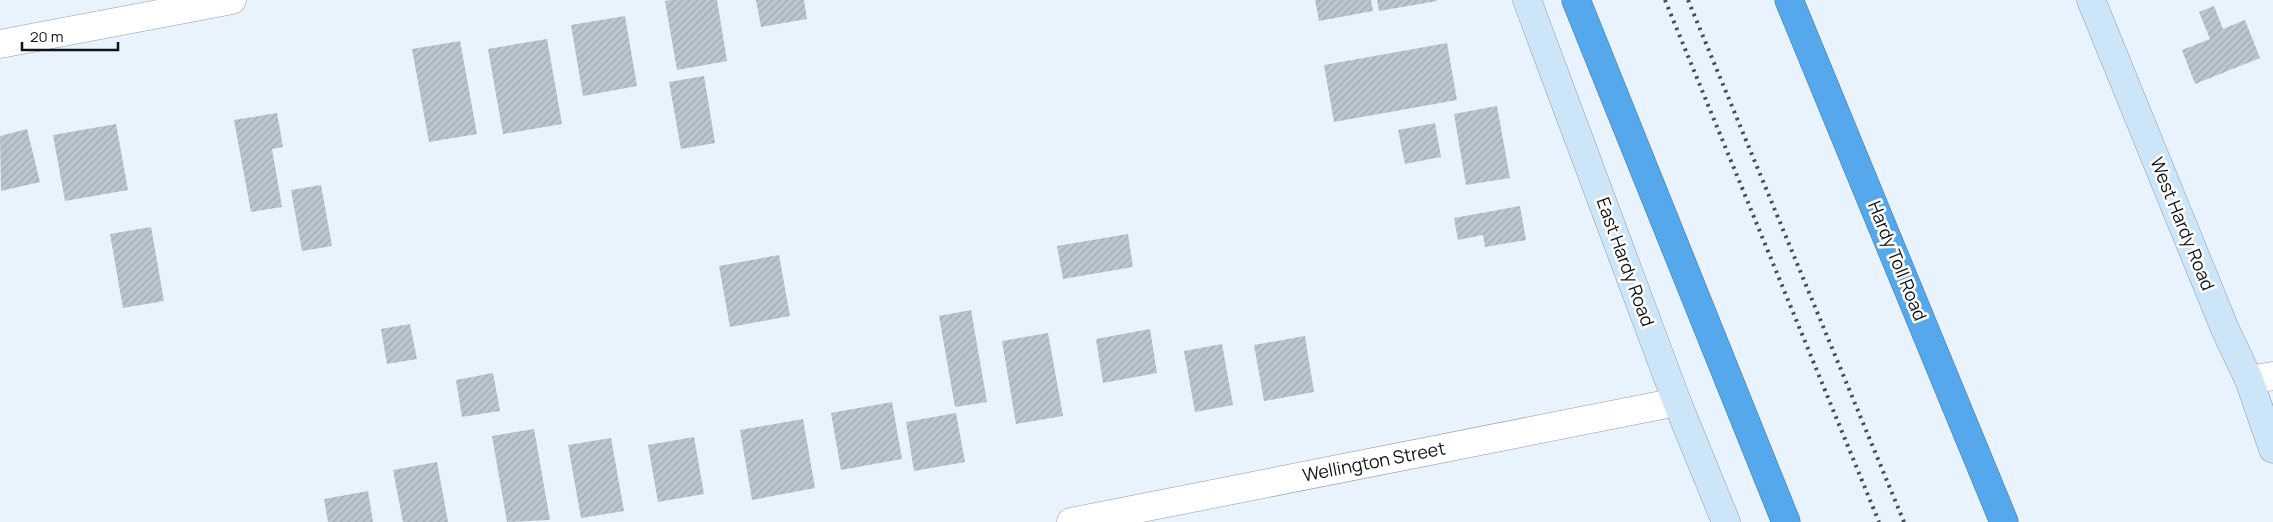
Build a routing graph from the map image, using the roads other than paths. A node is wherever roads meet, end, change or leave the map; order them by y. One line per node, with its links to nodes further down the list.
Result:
1 (232, 0): 6 (street)
2 (1527, 0): 8 (main road, East Hardy Road)
3 (1576, 0): 12 (highway)
4 (1789, 0): 13 (highway, Hardy Toll Road)
5 (2091, 0): 7 (main road, West Hardy Road)
6 (0, 44)
7 (2261, 378): 9 (main road, West Hardy Road)
8 (1677, 402): 10 (street, Wellington Street); 11 (main road, East Hardy Road)
9 (2273, 449)
10 (1071, 522)
11 (1726, 522)
12 (1786, 522)
13 (2004, 522)

